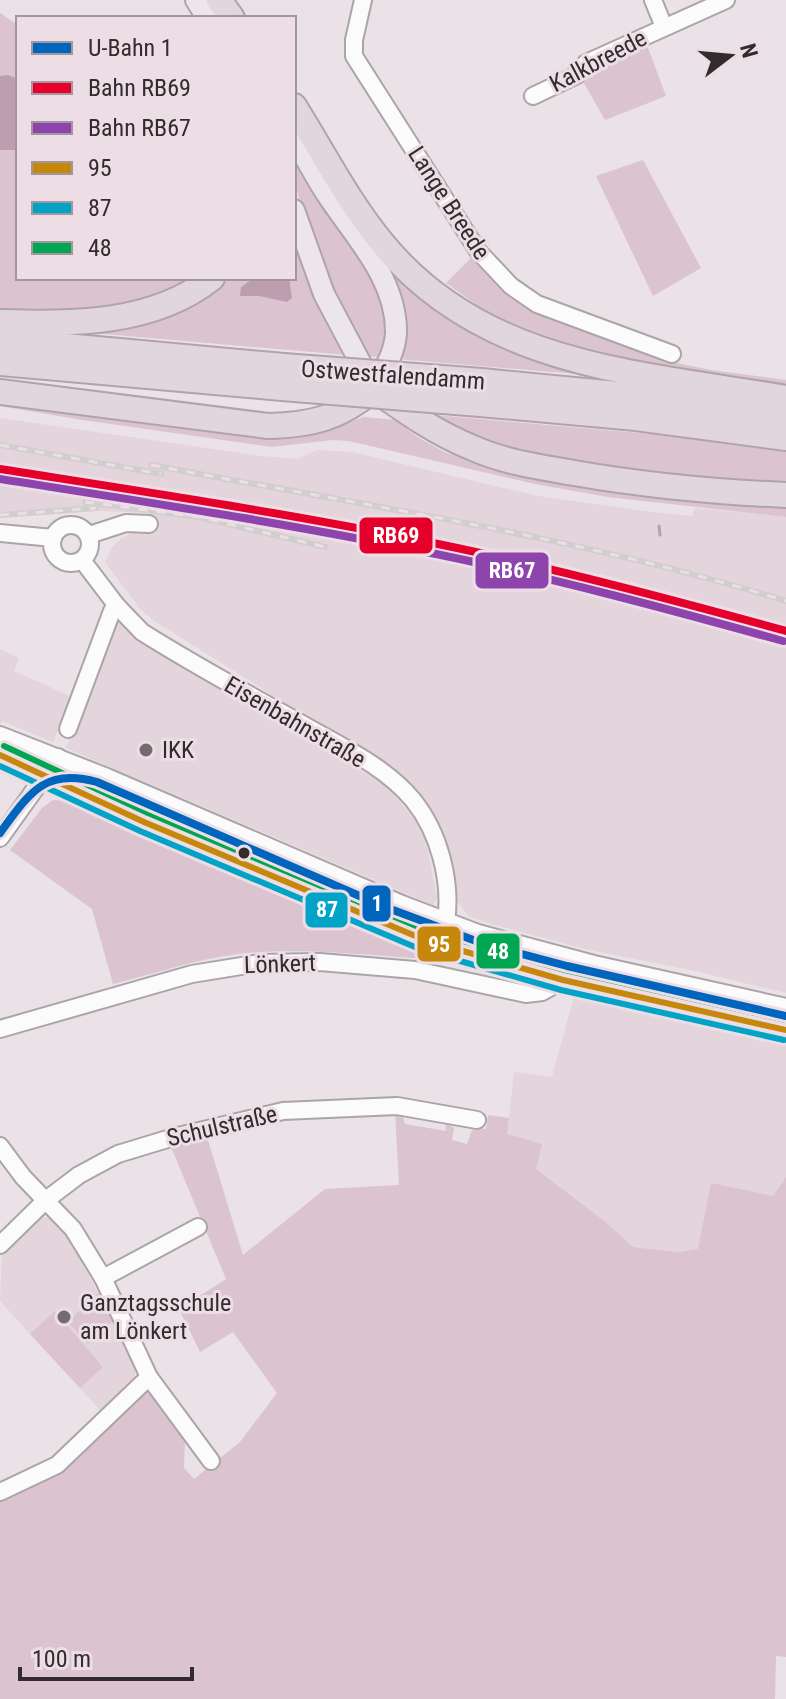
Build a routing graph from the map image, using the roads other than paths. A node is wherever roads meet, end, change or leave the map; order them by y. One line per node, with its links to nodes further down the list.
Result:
1 (363, 0): 12 (street, Lange Breede)
2 (653, 0): 4 (street, Kalkbreede)
3 (726, 0): 4 (street, Kalkbreede)
4 (664, 27): 5 (street, Kalkbreede)
5 (533, 96)
6 (296, 109): 18 (highway)
7 (296, 141): 15 (main road)
8 (296, 216): 15 (main road)
9 (209, 280): 10 (highway)
10 (0, 322)
11 (0, 340): 14 (highway, Ostwestfalendamm)
12 (672, 354)
13 (0, 363): 14 (highway, Ostwestfalendamm)
14 (283, 377): 17 (highway, Ostwestfalendamm, bridge)
15 (374, 389): 16 (highway); 21 (highway)
16 (0, 392)
17 (481, 393): 19 (highway, Ostwestfalendamm); 20 (highway, Ostwestfalendamm)
18 (786, 398)
19 (786, 416)
20 (786, 438)
21 (786, 495)
22 (149, 524): 24 (street)
23 (0, 533): 25 (street)
24 (89, 535): 25 (street); 26 (street)
25 (53, 538): 26 (street)
26 (82, 560): 27 (street, Eisenbahnstraße)
27 (117, 606): 28 (street); 34 (street, Eisenbahnstraße)
28 (68, 729)
29 (0, 735): 31 (street)
30 (0, 755): 32 (street)
31 (58, 757): 32 (street); 34 (street)
32 (44, 777): 33 (street); 35 (street)
33 (0, 838)
34 (446, 922): 36 (street)
35 (563, 980): 37 (street, Lönkert); 38 (street)
36 (786, 1007)
37 (0, 1029)
38 (786, 1030)
39 (477, 1120): 41 (street, Schulstraße)
40 (0, 1146): 41 (street)
41 (46, 1200): 43 (street, Schulstraße); 44 (street)
42 (198, 1227): 44 (street)
43 (0, 1245)
44 (103, 1278): 45 (street)
45 (149, 1377): 46 (street); 47 (street)
46 (211, 1461)
47 (0, 1492)

